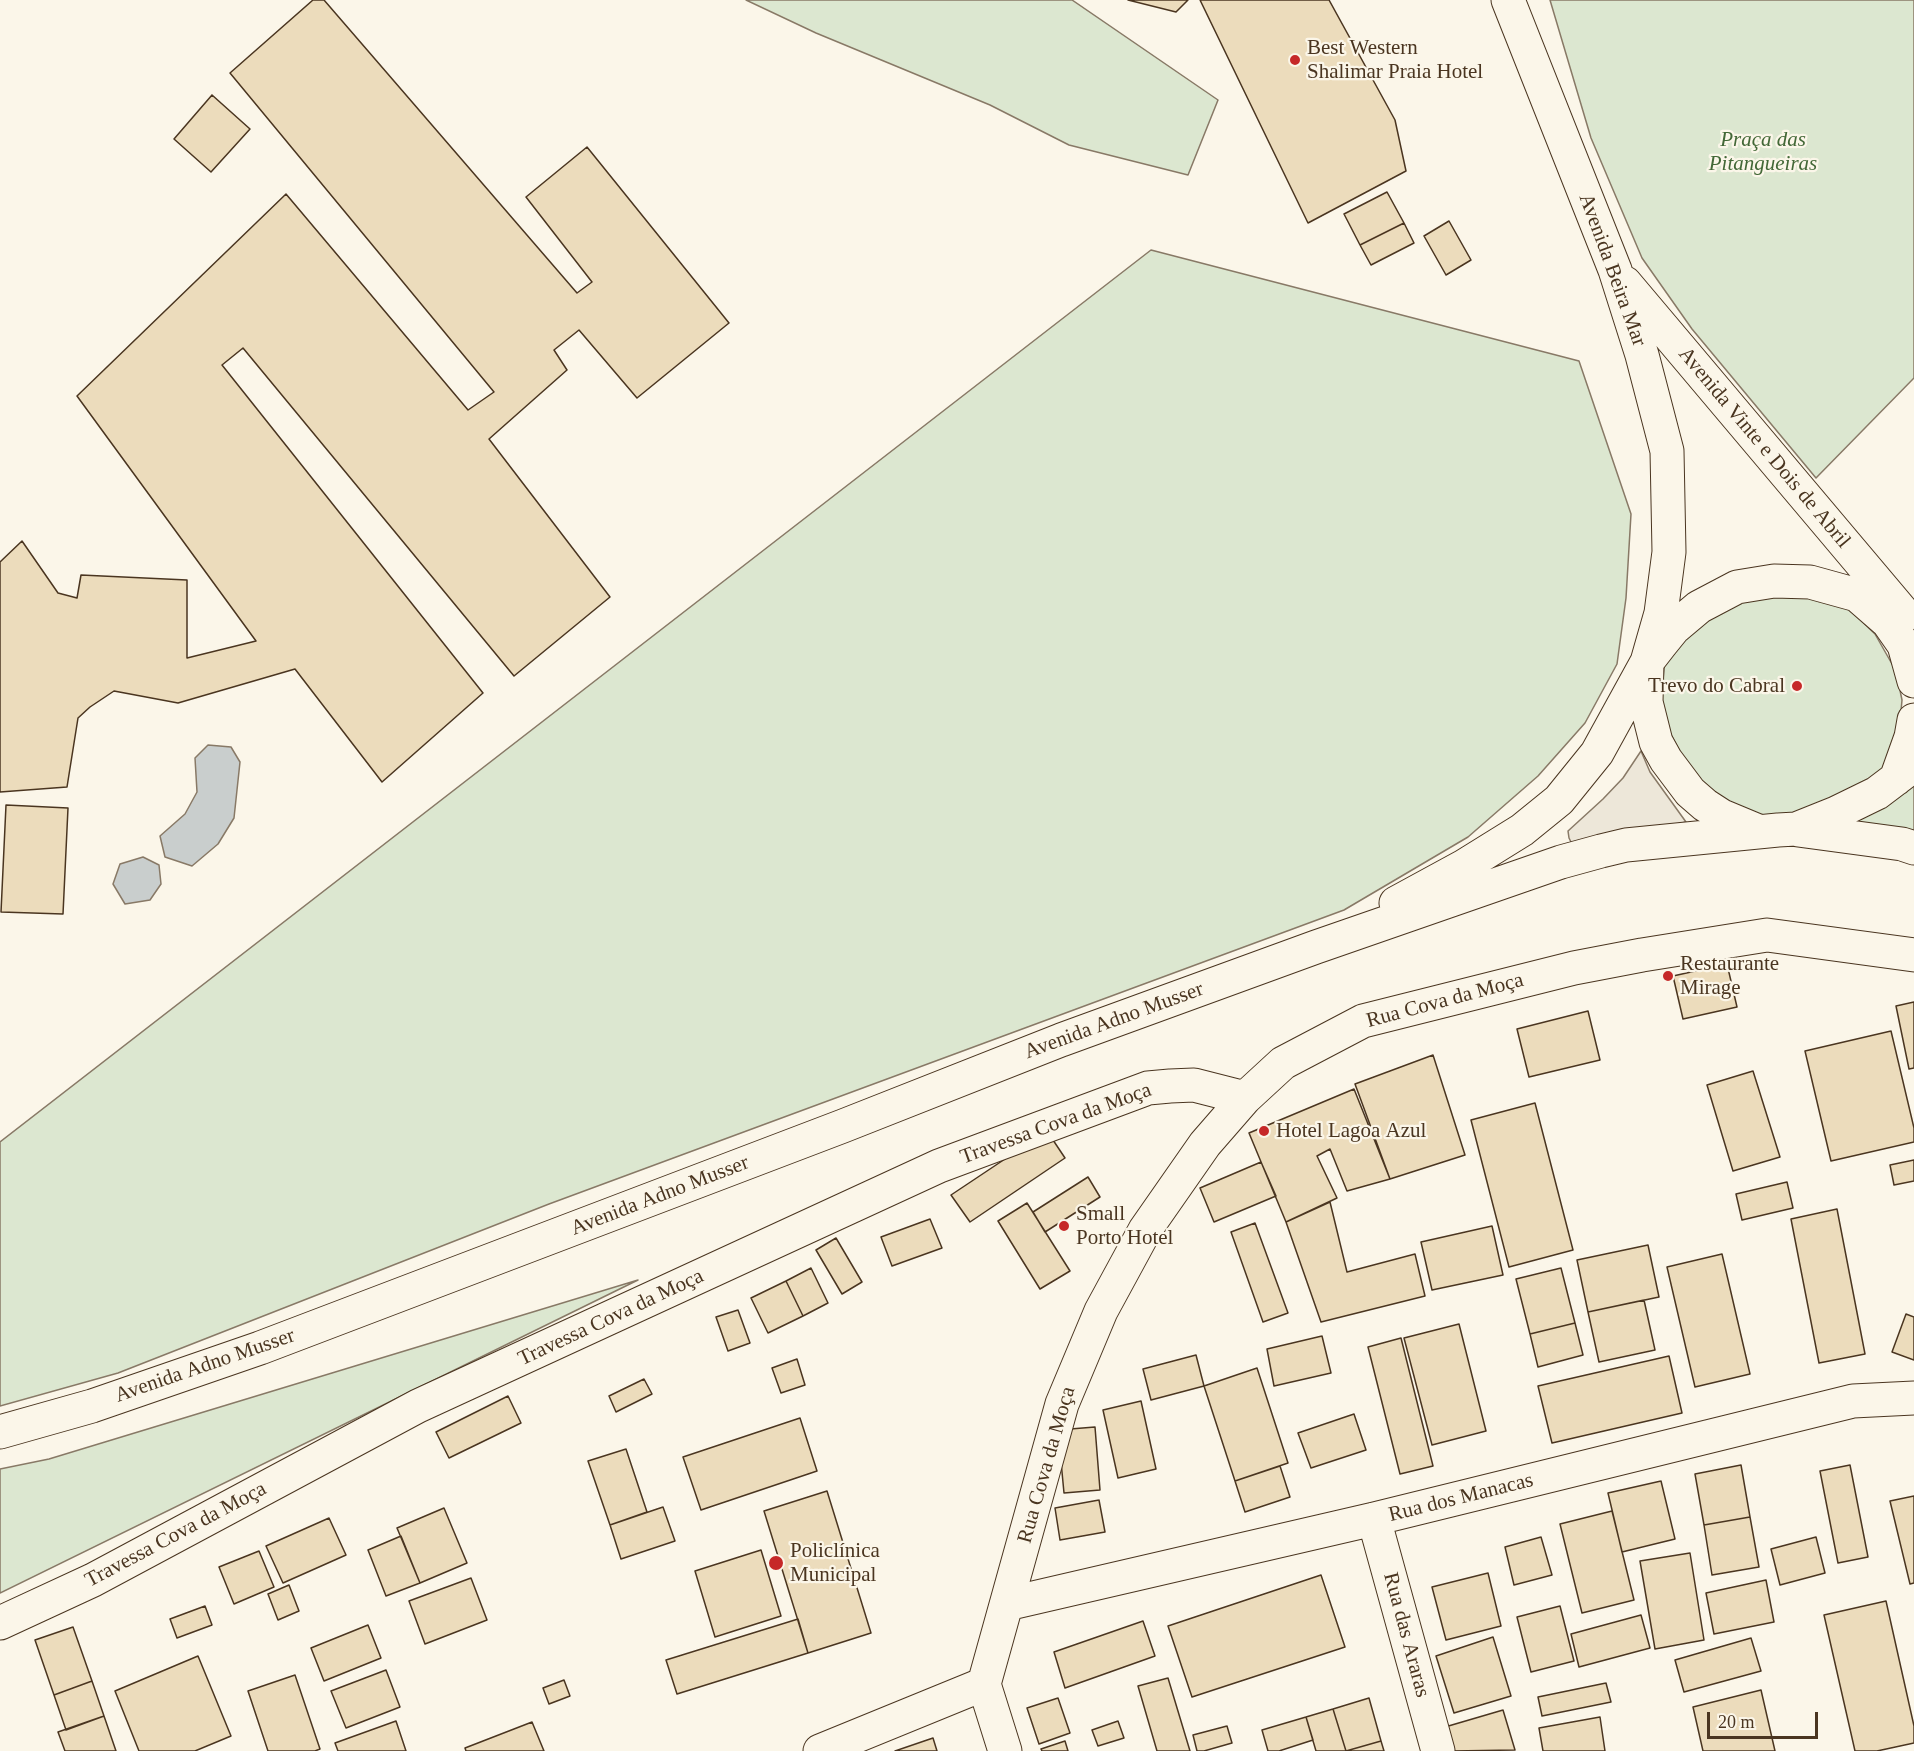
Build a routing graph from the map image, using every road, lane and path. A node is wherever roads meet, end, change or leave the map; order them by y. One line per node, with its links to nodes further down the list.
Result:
1 (1508, 0): 2 (main road, Avenida Beira Mar)
2 (1615, 270): 3 (main road, Avenida Vinte e Dois de Abril); 4 (main road, Avenida Beira Mar)
3 (1914, 625)
4 (1647, 662): 5 (main road); 9 (main road); 11 (main road, Avenida Adno Musser)
5 (1914, 681)
6 (1914, 720): 7 (main road)
7 (1905, 772): 8 (main road)
8 (1796, 829): 9 (main road, Avenida Adno Musser); 10 (main road)
9 (1760, 831): 11 (main road, Avenida Adno Musser)
10 (1914, 848)
11 (1316, 947): 15 (main road, Avenida Adno Musser)
12 (1914, 955): 13 (main road, Rua Cova da Moça)
13 (1245, 1098): 17 (main road, Rua Cova da Moça); 18 (main road, Travessa Cova da Moça)
14 (1914, 1398): 16 (main road, Rua dos Manacas)
15 (0, 1432)
16 (1374, 1520): 17 (main road, Rua dos Manacas); 22 (main road, Rua das Araras)
17 (1007, 1604): 19 (main road, Rua Cova da Moça)
18 (0, 1623)
19 (984, 1684): 20 (main road); 21 (main road)
20 (820, 1751)
21 (1005, 1751)
22 (1438, 1751)

